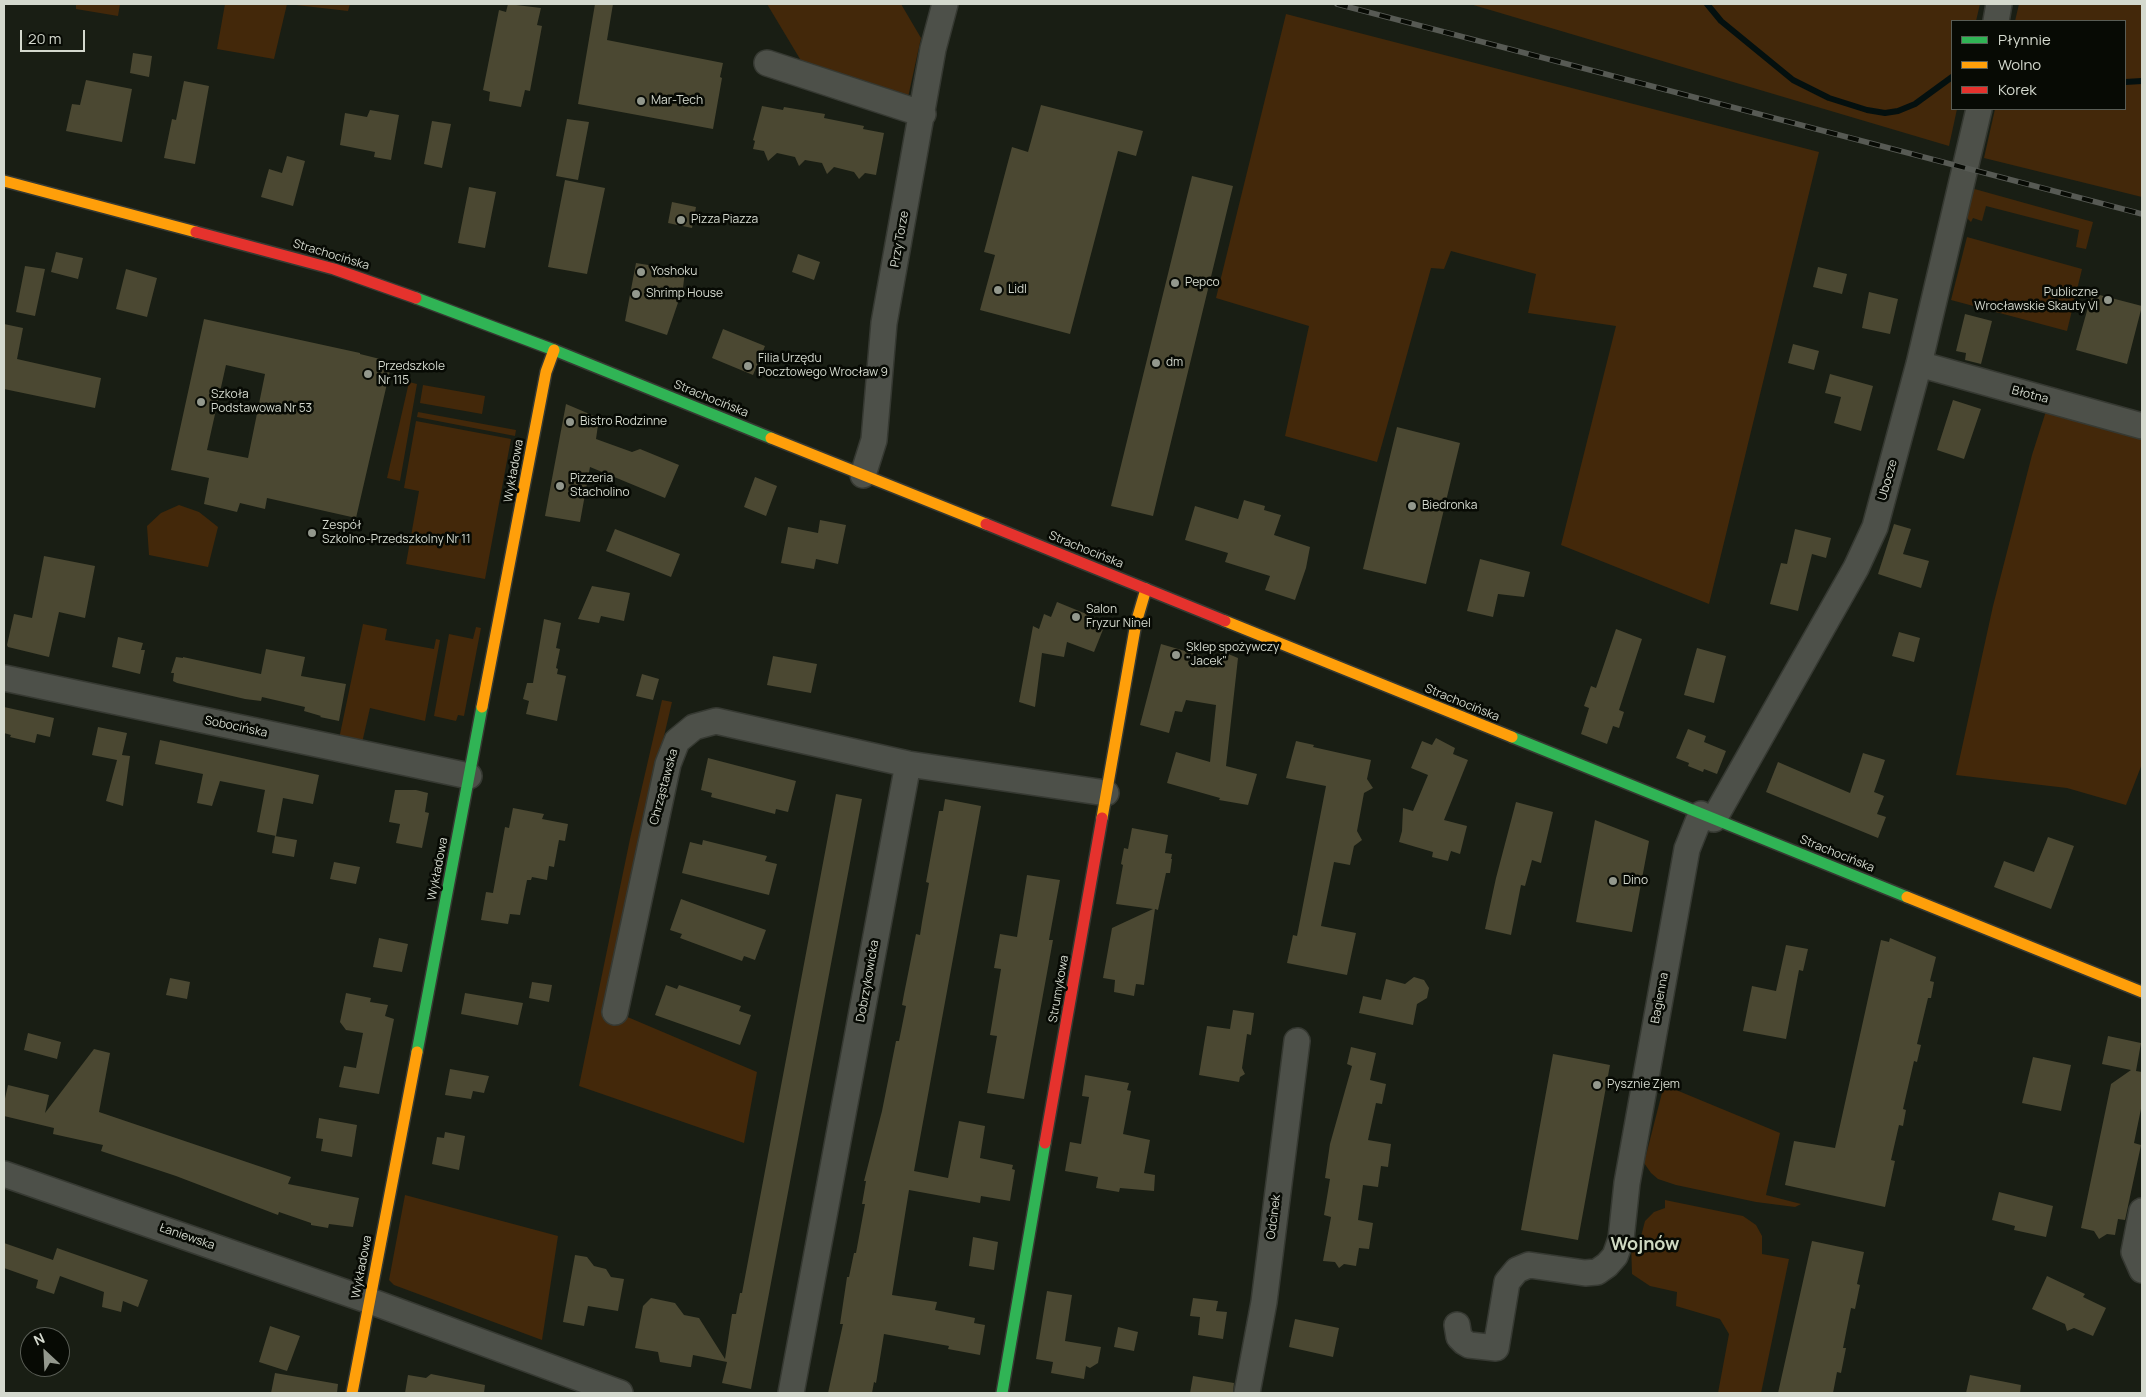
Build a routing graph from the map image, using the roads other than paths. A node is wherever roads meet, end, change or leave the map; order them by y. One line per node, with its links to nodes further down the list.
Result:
1 (945, 4): 6 (street, Przy Torze)
2 (1999, 4): 3 (street)
3 (1996, 20)
4 (766, 63): 6 (street)
5 (1979, 110): 9 (street, Ubocze)
6 (923, 114): 11 (street, Przy Torze)
7 (4, 180): 8 (main road, Strachocińska)
8 (554, 350): 11 (main road, Strachocińska); 15 (main road, Wykładowa)
9 (1919, 364): 10 (street, Błotna); 17 (street, Ubocze)
10 (2142, 426)
11 (863, 475): 12 (main road, Strachocińska)
12 (1146, 589): 16 (main road, Strumykowa); 17 (main road, Strachocińska)
13 (4, 678): 15 (street, Sobocińska)
14 (908, 764): 16 (street); 19 (street, Chrząstawska); 28 (street, Dobrzykowicka)
15 (469, 776): 24 (main road, Wykładowa)
16 (1106, 794): 29 (main road, Strumykowa)
17 (1707, 817): 18 (main road, Strachocińska); 25 (street, Bagienna)
18 (2142, 992)
19 (615, 1012)
20 (1297, 1041): 30 (street, Odcinek)
21 (4, 1174): 24 (street, Łaniewska)
22 (2142, 1211): 23 (street)
23 (2142, 1270)
24 (370, 1300): 26 (main road, Wykładowa); 27 (street, Łaniewska)
25 (1457, 1325)
26 (352, 1393)
27 (620, 1393)
28 (791, 1393)
29 (1002, 1393)
30 (1247, 1393)

